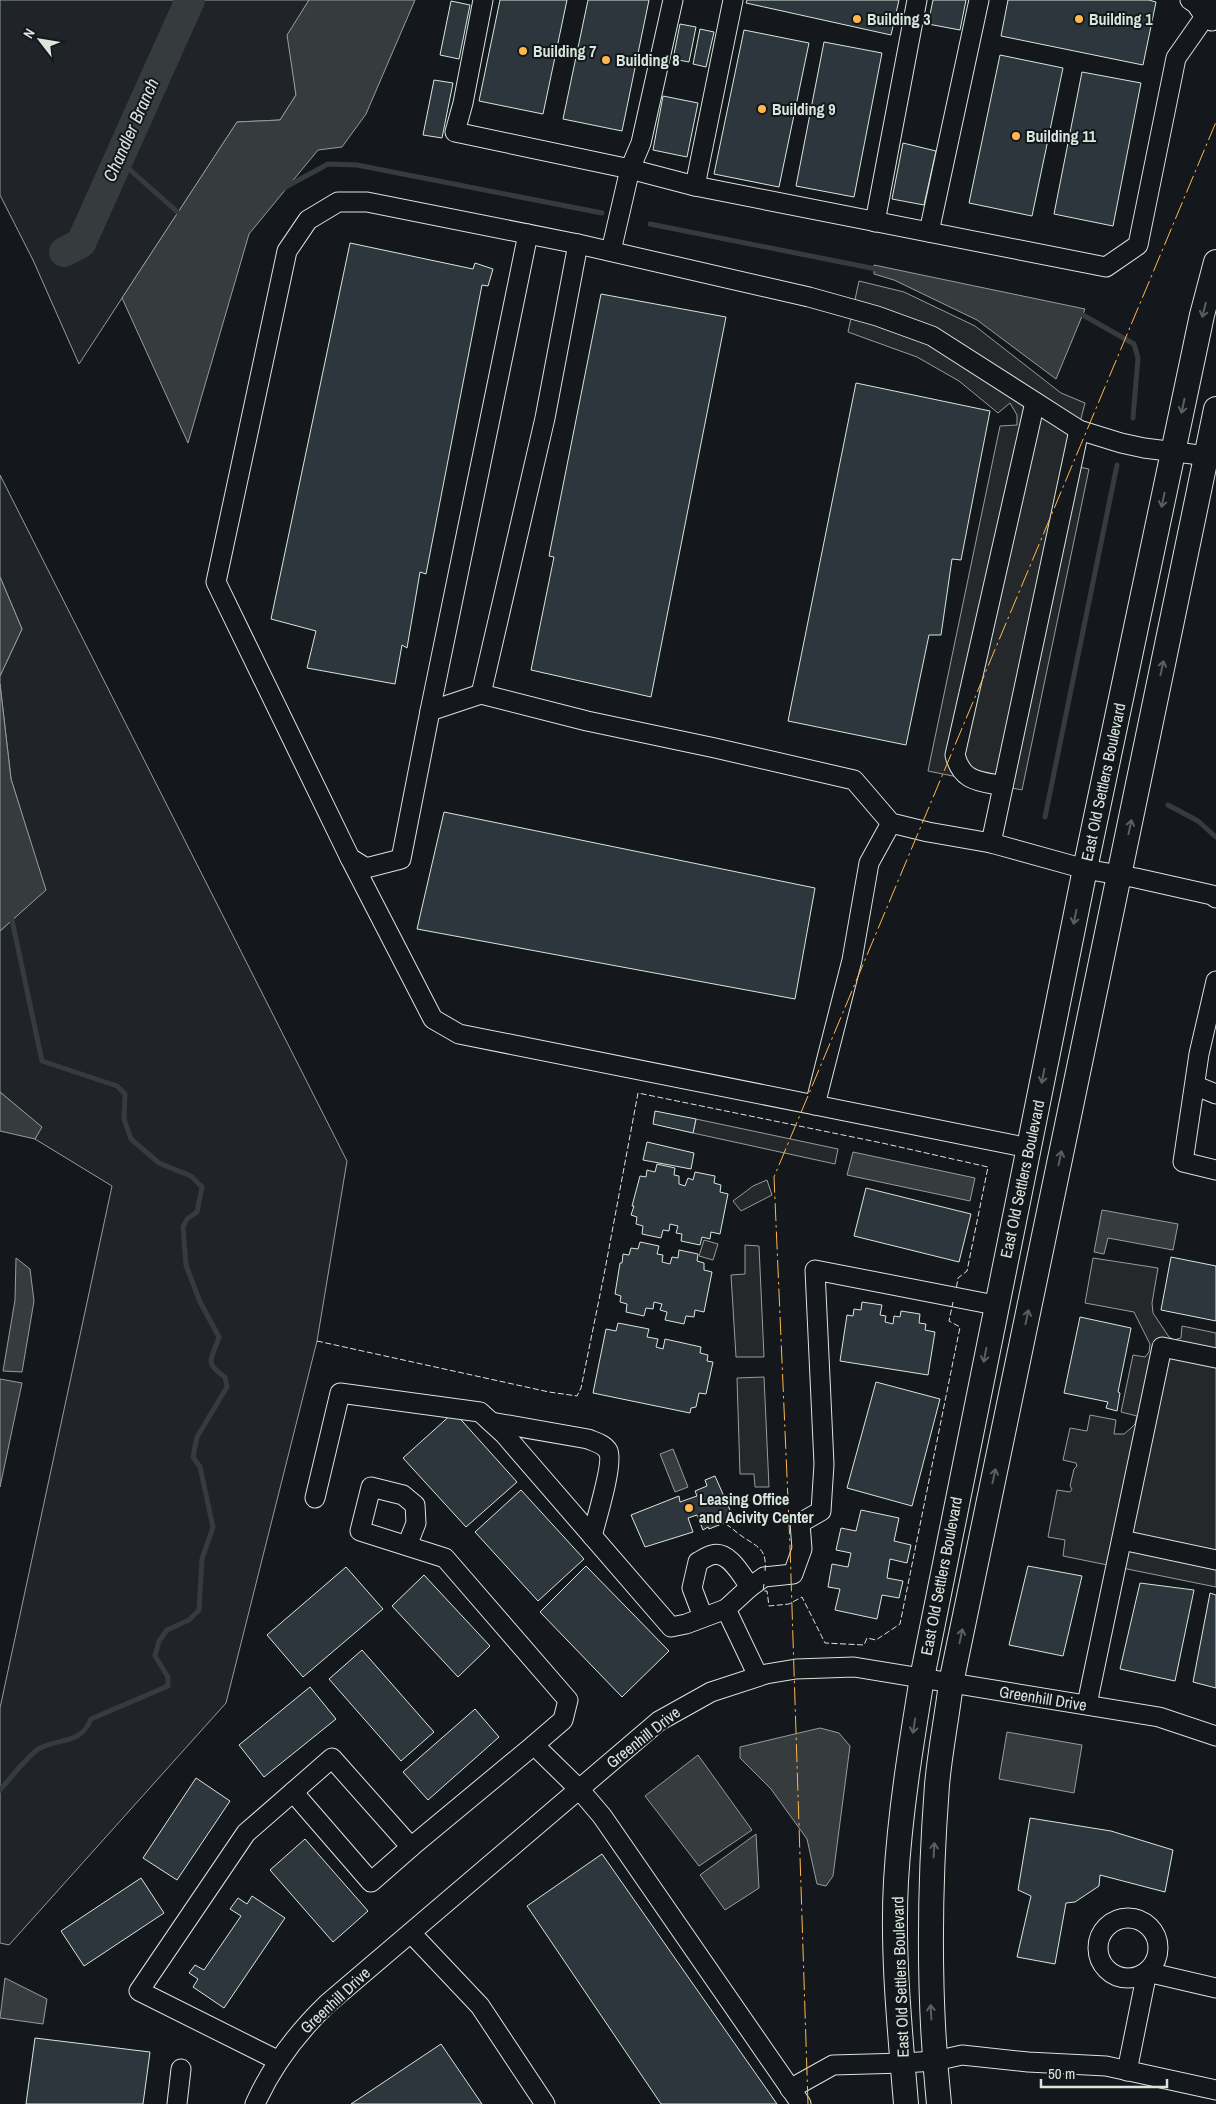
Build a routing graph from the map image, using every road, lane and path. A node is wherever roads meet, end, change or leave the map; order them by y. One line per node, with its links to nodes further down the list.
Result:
1 (483, 0): 9 (street)
2 (673, 0): 9 (street)
3 (733, 0): 10 (street)
4 (917, 0): 11 (street)
5 (979, 0): 12 (street)
6 (1190, 0): 8 (street)
7 (1211, 0): 8 (street)
8 (1210, 20): 12 (street)
9 (630, 169): 10 (street); 15 (street)
10 (695, 186): 11 (street)
11 (875, 222): 12 (street)
12 (929, 232)
13 (528, 234): 14 (street); 23 (street); 27 (street)
14 (578, 244): 15 (street); 22 (street)
15 (611, 251): 17 (street)
16 (1216, 262): 20 (main road, East Old Settlers Boulevard, one-way to 20)
17 (1035, 402): 19 (street); 24 (street)
18 (1216, 409): 21 (main road, East Old Settlers Boulevard)
19 (1079, 430): 20 (street); 24 (street)
20 (1173, 452): 21 (street); 28 (main road, East Old Settlers Boulevard, one-way to 28)
21 (1211, 456): 29 (main road, East Old Settlers Boulevard, one-way to 21)
22 (481, 694): 23 (street); 25 (street)
23 (430, 711): 27 (street)
24 (1003, 786): 26 (street)
25 (891, 823): 26 (street); 34 (street)
26 (991, 844): 28 (street)
27 (350, 858): 34 (street)
28 (1085, 869): 29 (street); 35 (main road, East Old Settlers Boulevard, one-way to 35)
29 (1120, 875): 30 (street); 50 (main road, East Old Settlers Boulevard, one-way to 29)
30 (1216, 898)
31 (1216, 981): 32 (street)
32 (1196, 1086): 33 (street); 36 (street)
33 (1216, 1094)
34 (815, 1105): 35 (street)
35 (1029, 1148): 37 (main road, East Old Settlers Boulevard)
36 (1216, 1170)
37 (995, 1305): 45 (street); 49 (main road, East Old Settlers Boulevard, one-way to 49)
38 (1216, 1358): 42 (street)
39 (491, 1422): 40 (street); 41 (street); 41 (street)
40 (314, 1498)
41 (592, 1536): 47 (street)
42 (1122, 1540): 44 (street); 51 (street)
43 (407, 1546): 53 (street)
44 (1216, 1560)
45 (750, 1587): 46 (street); 47 (street)
46 (726, 1609): 47 (street); 48 (street)
47 (704, 1618)
48 (758, 1676): 49 (street, Greenhill Drive); 54 (street, Greenhill Drive)
49 (922, 1678): 50 (street, Greenhill Drive); 61 (main road, East Old Settlers Boulevard, one-way to 61)
50 (951, 1683): 51 (street, Greenhill Drive); 60 (main road, East Old Settlers Boulevard, one-way to 50)
51 (1087, 1704): 52 (street, Greenhill Drive)
52 (1216, 1736)
53 (534, 1745): 54 (street); 56 (street)
54 (579, 1790): 57 (street, Greenhill Drive); 64 (street)
55 (293, 1792): 56 (street); 56 (street); 59 (street)
56 (411, 1848)
57 (411, 1933): 59 (street, Greenhill Drive); 68 (street)
58 (1216, 1988): 63 (street)
59 (279, 2060): 67 (street, Greenhill Drive)
60 (935, 2061): 61 (street); 63 (street); 71 (main road, East Old Settlers Boulevard)
61 (903, 2063): 64 (street); 70 (main road, East Old Settlers Boulevard)
62 (181, 2069): 66 (street)
63 (1126, 2071): 65 (street)
64 (790, 2089): 69 (street)
65 (1216, 2090)
66 (177, 2104)
67 (255, 2104)
68 (545, 2104)
69 (801, 2104)
70 (906, 2104)
71 (939, 2104)

